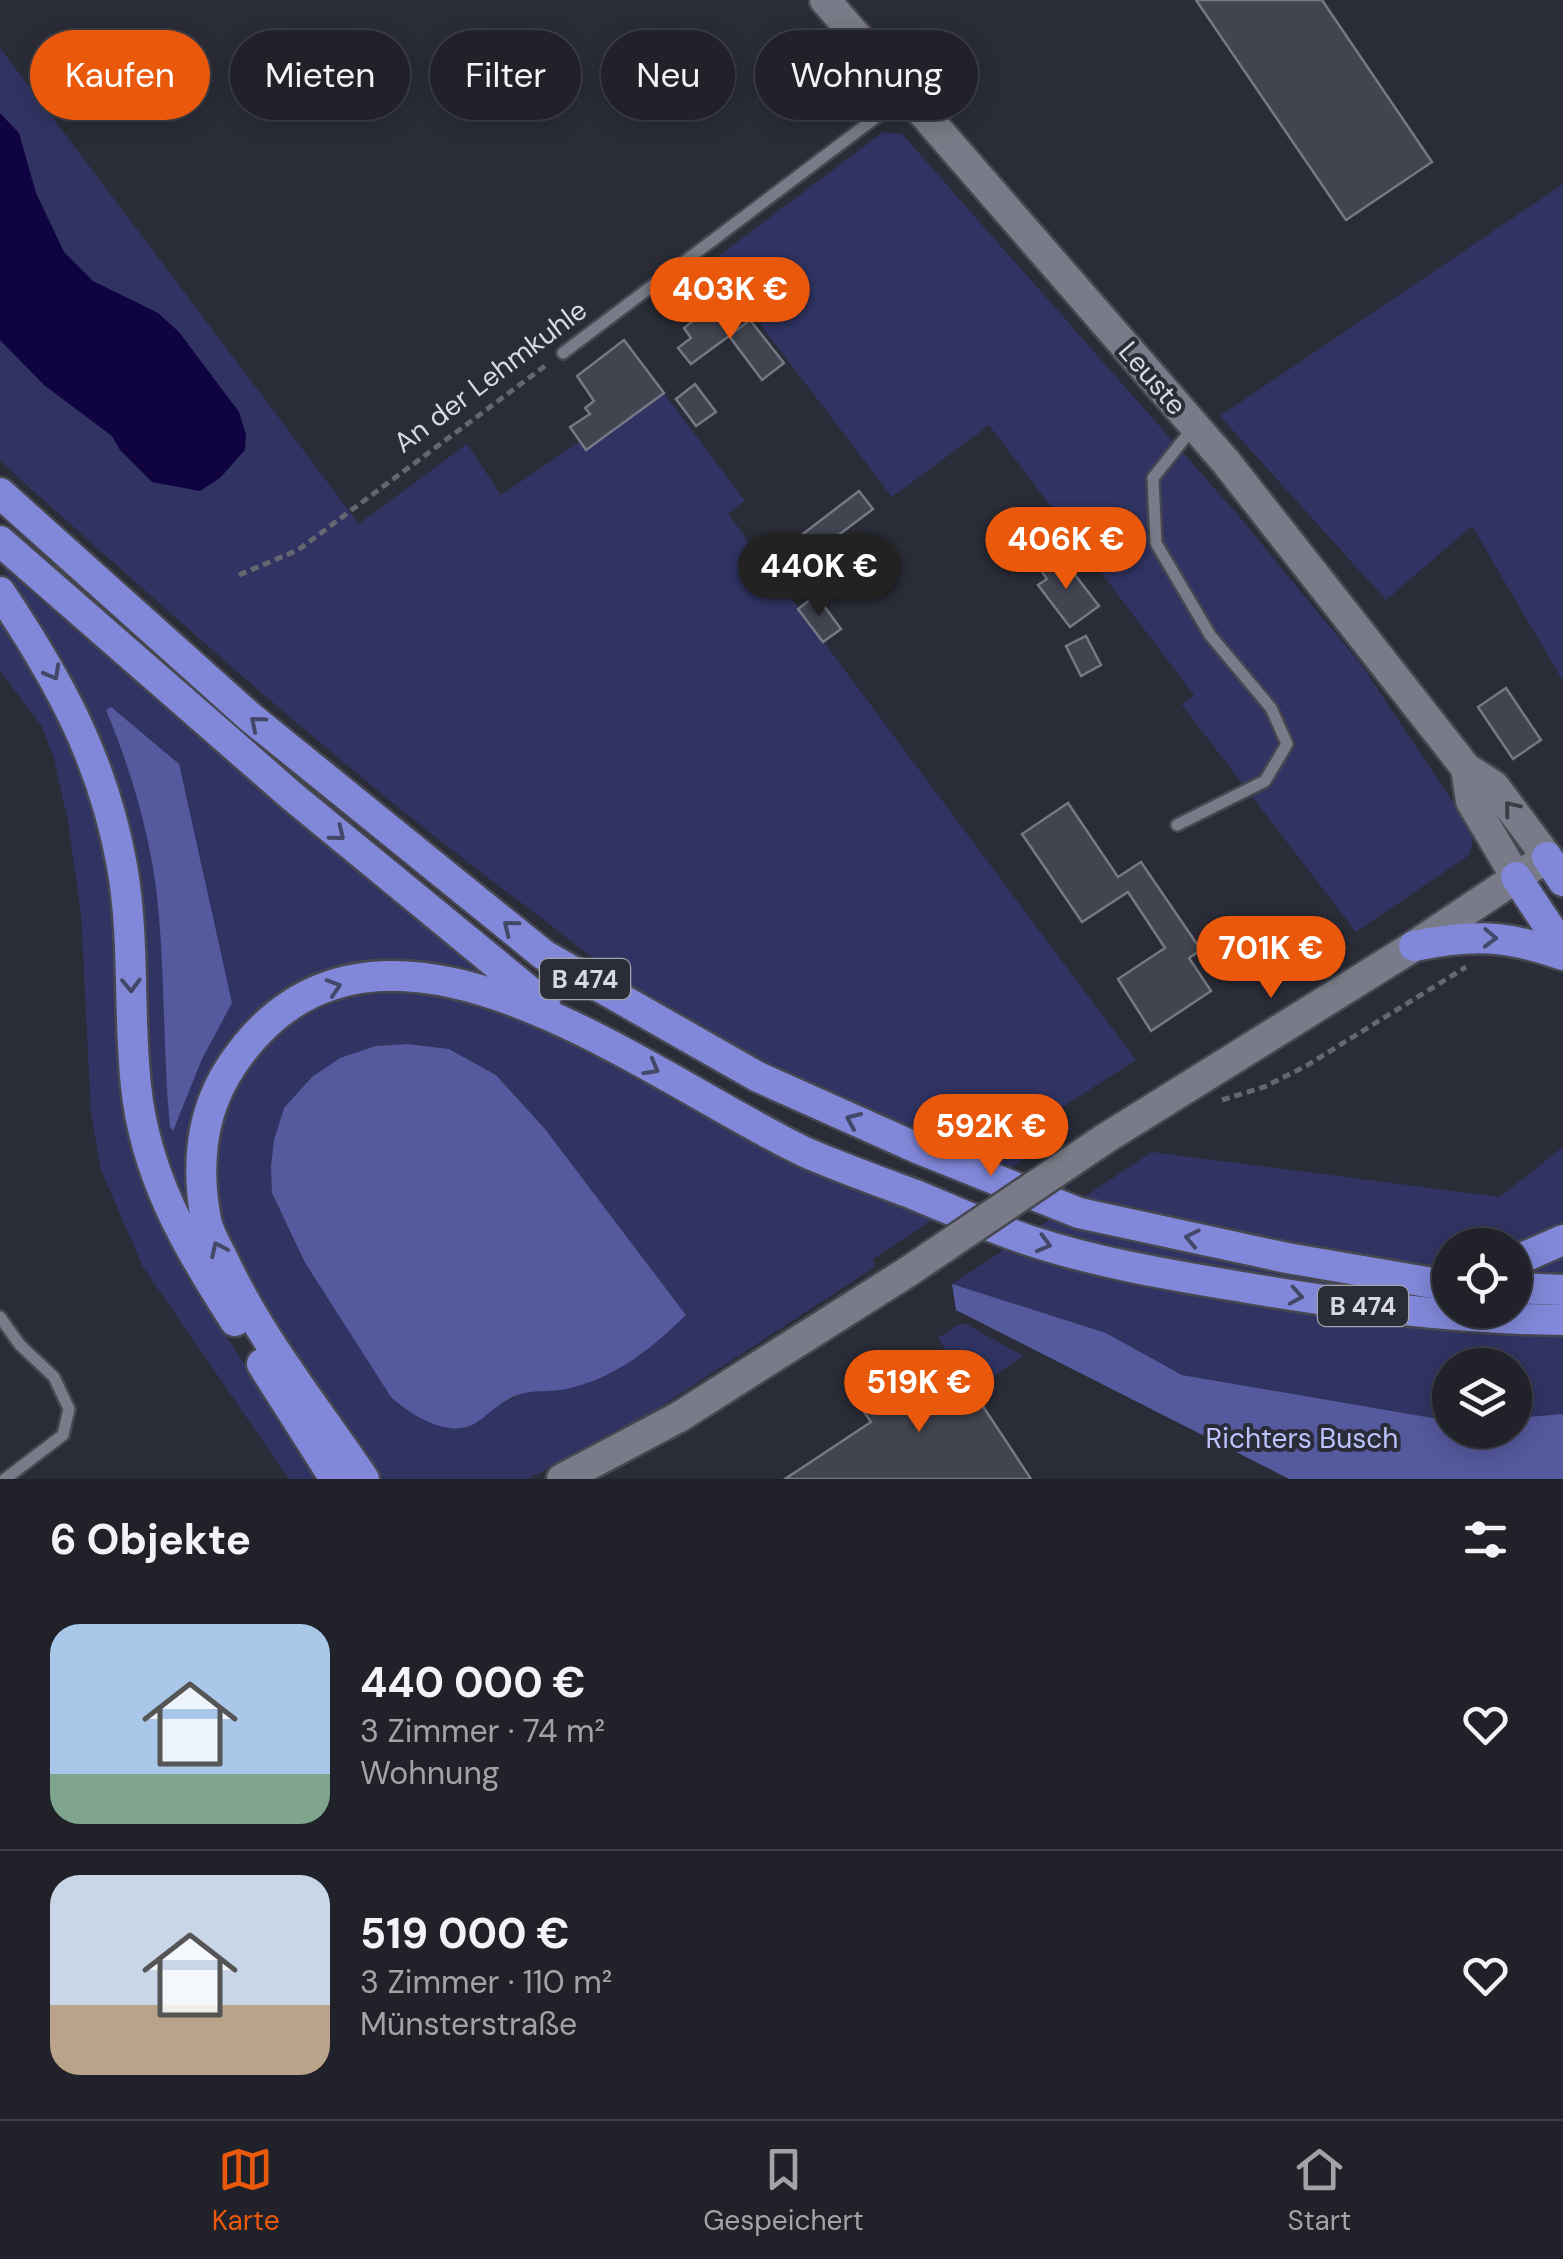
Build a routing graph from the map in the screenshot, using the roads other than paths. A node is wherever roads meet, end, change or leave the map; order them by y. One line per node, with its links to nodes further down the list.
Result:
1 (825, 0): 2 (main road, Leuste)
2 (851, 30)
3 (872, 120): 5 (lane, An der Lehmkuhle)
4 (930, 120): 6 (main road, Leuste)
5 (563, 353)
6 (1195, 426): 10 (main road, Leuste); 11 (lane)
7 (0, 493): 19 (highway, B 474, one-way to 7)
8 (0, 540): 16 (highway, B 474, one-way to 16)
9 (0, 592): 28 (highway, one-way to 28)
10 (1466, 768): 12 (main road, Leuste, one-way to 10); 13 (main road, Leuste)
11 (1177, 825)
12 (1558, 861): 13 (main road)
13 (1516, 877): 14 (main road); 15 (highway)
14 (1414, 946): 15 (highway, one-way to 15); 26 (main road, bridge)
15 (1563, 952)
16 (566, 1022): 25 (highway, B 474, one-way to 25); 29 (highway, one-way to 16)
17 (1563, 1240): 18 (highway)
18 (1532, 1254)
19 (1288, 1258): 20 (highway); 21 (highway, B 474)
20 (1432, 1270)
21 (1432, 1283)
22 (1532, 1289): 23 (highway)
23 (1563, 1290)
24 (0, 1316): 27 (lane)
25 (1563, 1320)
26 (680, 1416): 30 (main road); 31 (main road)
27 (5, 1479)
28 (335, 1479)
29 (364, 1479)
30 (562, 1479)
31 (597, 1479)

